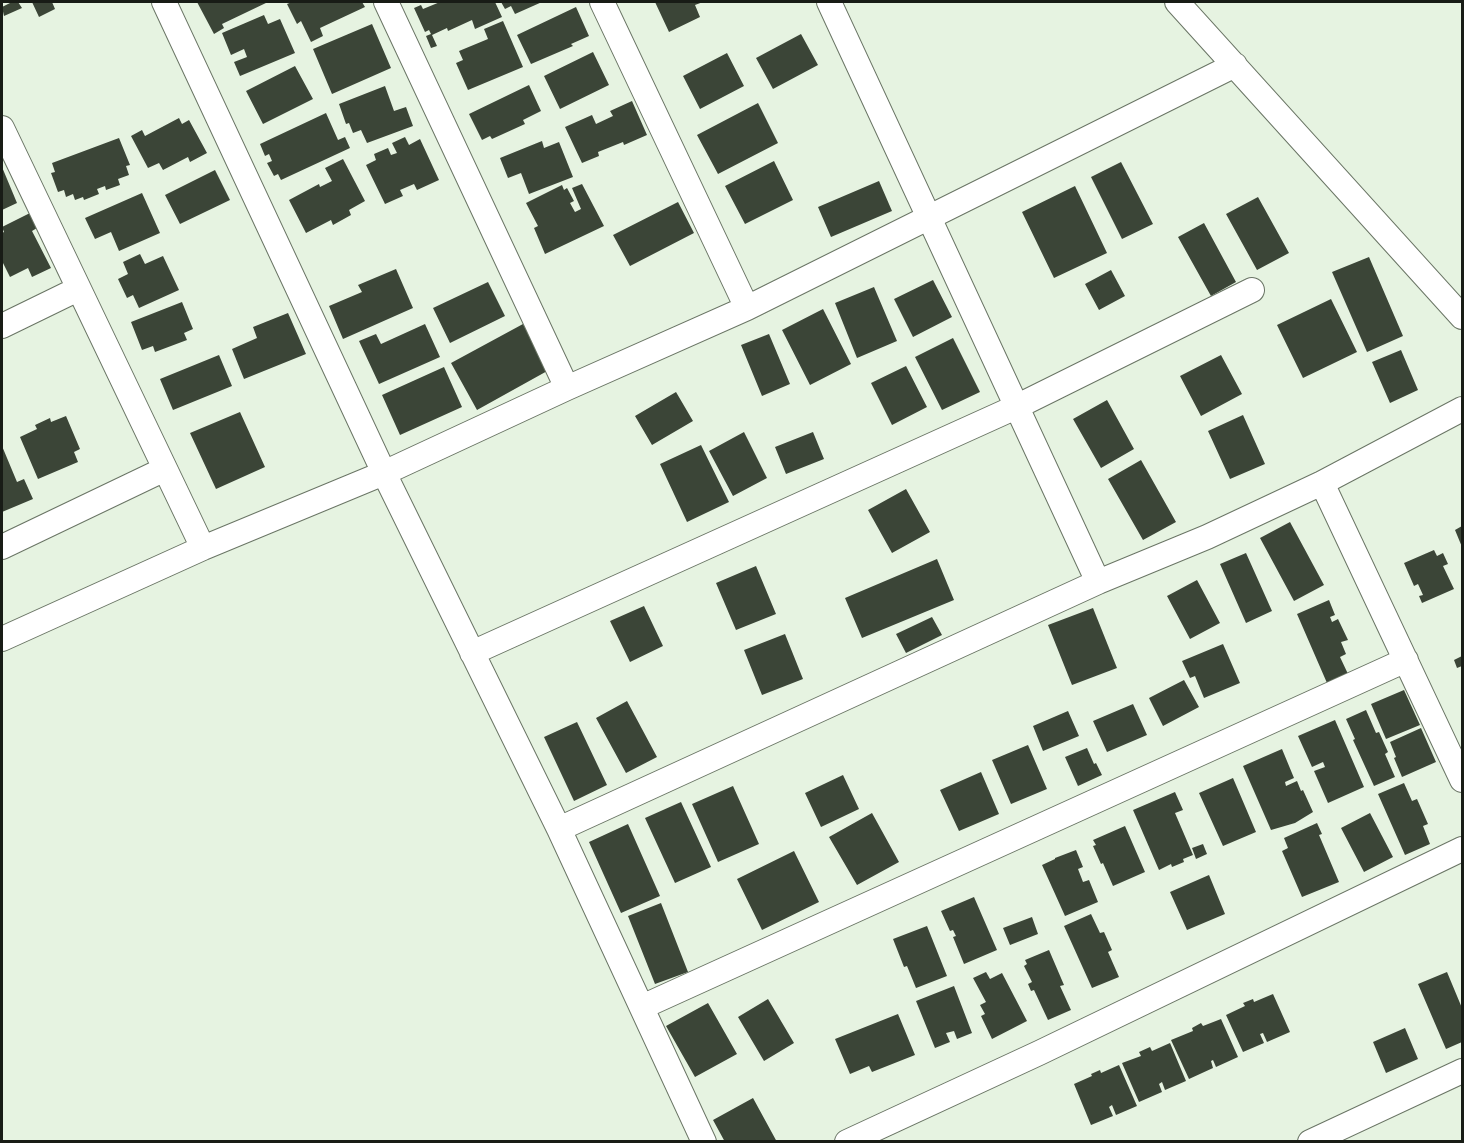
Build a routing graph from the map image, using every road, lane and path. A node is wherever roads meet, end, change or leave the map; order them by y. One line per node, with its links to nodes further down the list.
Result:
1 (164, 2): 18 (street)
2 (386, 2): 14 (street)
3 (602, 2): 11 (street)
4 (829, 2): 8 (street)
5 (1177, 2): 6 (street)
6 (1234, 65): 8 (street); 12 (street)
7 (2, 128): 9 (street)
8 (927, 217): 11 (street); 15 (street)
9 (78, 289): 13 (street); 17 (street)
10 (1252, 290): 15 (street)
11 (747, 308): 14 (street)
12 (1462, 317)
13 (2, 326)
14 (567, 388): 18 (street)
15 (1016, 407): 22 (street); 24 (street)
16 (1462, 409): 19 (street)
17 (165, 470): 20 (street); 21 (street)
18 (384, 473): 21 (street); 24 (street)
19 (1322, 483): 22 (street); 25 (street)
20 (2, 547)
21 (203, 548): 23 (street)
22 (1098, 582): 27 (street)
23 (2, 639)
24 (472, 653): 27 (street)
25 (1406, 660): 26 (street); 29 (street)
26 (1462, 780)
27 (559, 829): 29 (street)
28 (1462, 849): 32 (street)
29 (642, 1007): 31 (street)
30 (1462, 1071): 33 (street)
31 (705, 1142)
32 (847, 1142)
33 (1310, 1142)

